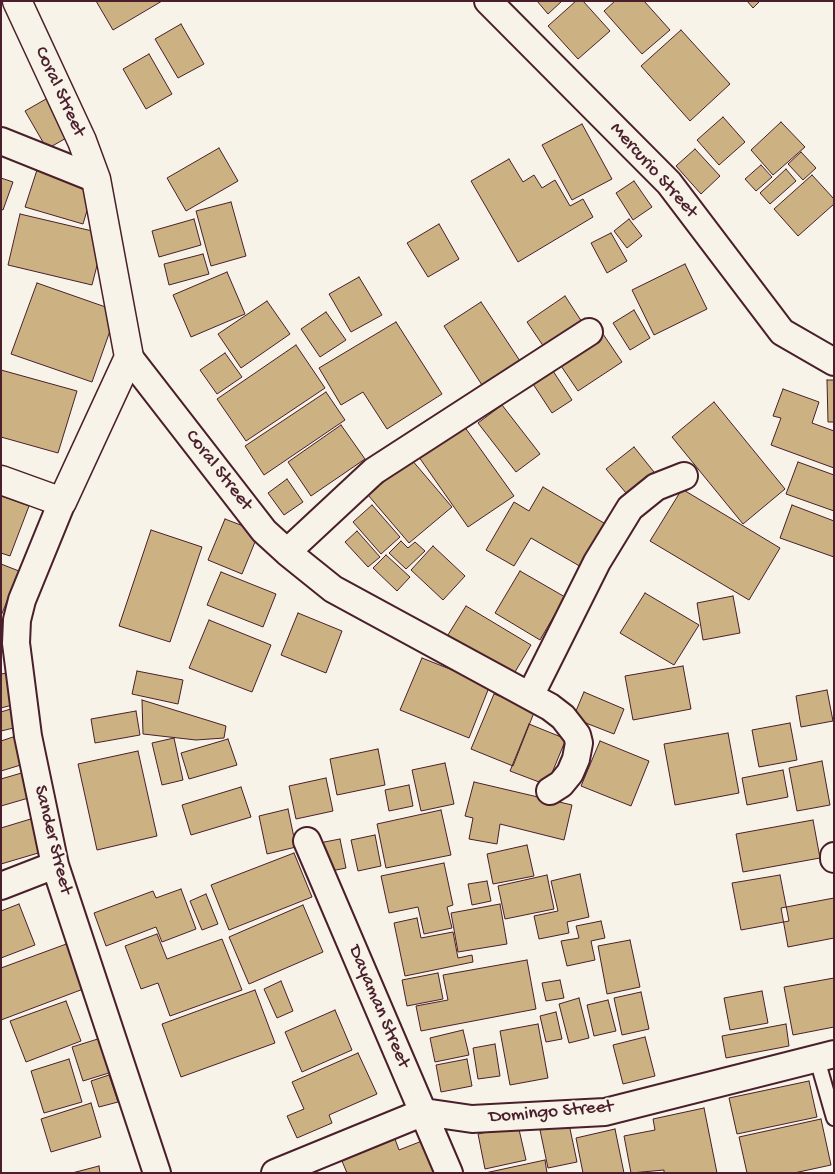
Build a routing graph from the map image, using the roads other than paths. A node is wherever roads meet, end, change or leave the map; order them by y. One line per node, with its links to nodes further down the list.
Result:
1 (17, 1): 4 (street, Coral Street)
2 (488, 1): 7 (street, Mercurio Street)
3 (1, 141): 4 (street)
4 (96, 179): 6 (street, Coral Street)
5 (589, 332): 11 (street)
6 (129, 357): 10 (street); 11 (street, Coral Street)
7 (834, 362)
8 (684, 476): 12 (street)
9 (1, 480): 10 (street)
10 (62, 502): 15 (street, Sander Street)
11 (287, 552): 12 (street, Coral Street)
12 (530, 696): 13 (street, Coral Street)
13 (550, 791)
14 (307, 841): 18 (street, Dayaman Street)
15 (55, 865): 16 (street); 20 (street, Sander Street)
16 (1, 886)
17 (825, 1056): 18 (street, Domingo Street); 19 (lane)
18 (424, 1112): 21 (street); 22 (street, Dayaman Street)
19 (834, 1118)
20 (157, 1173)
21 (274, 1173)
22 (449, 1173)

